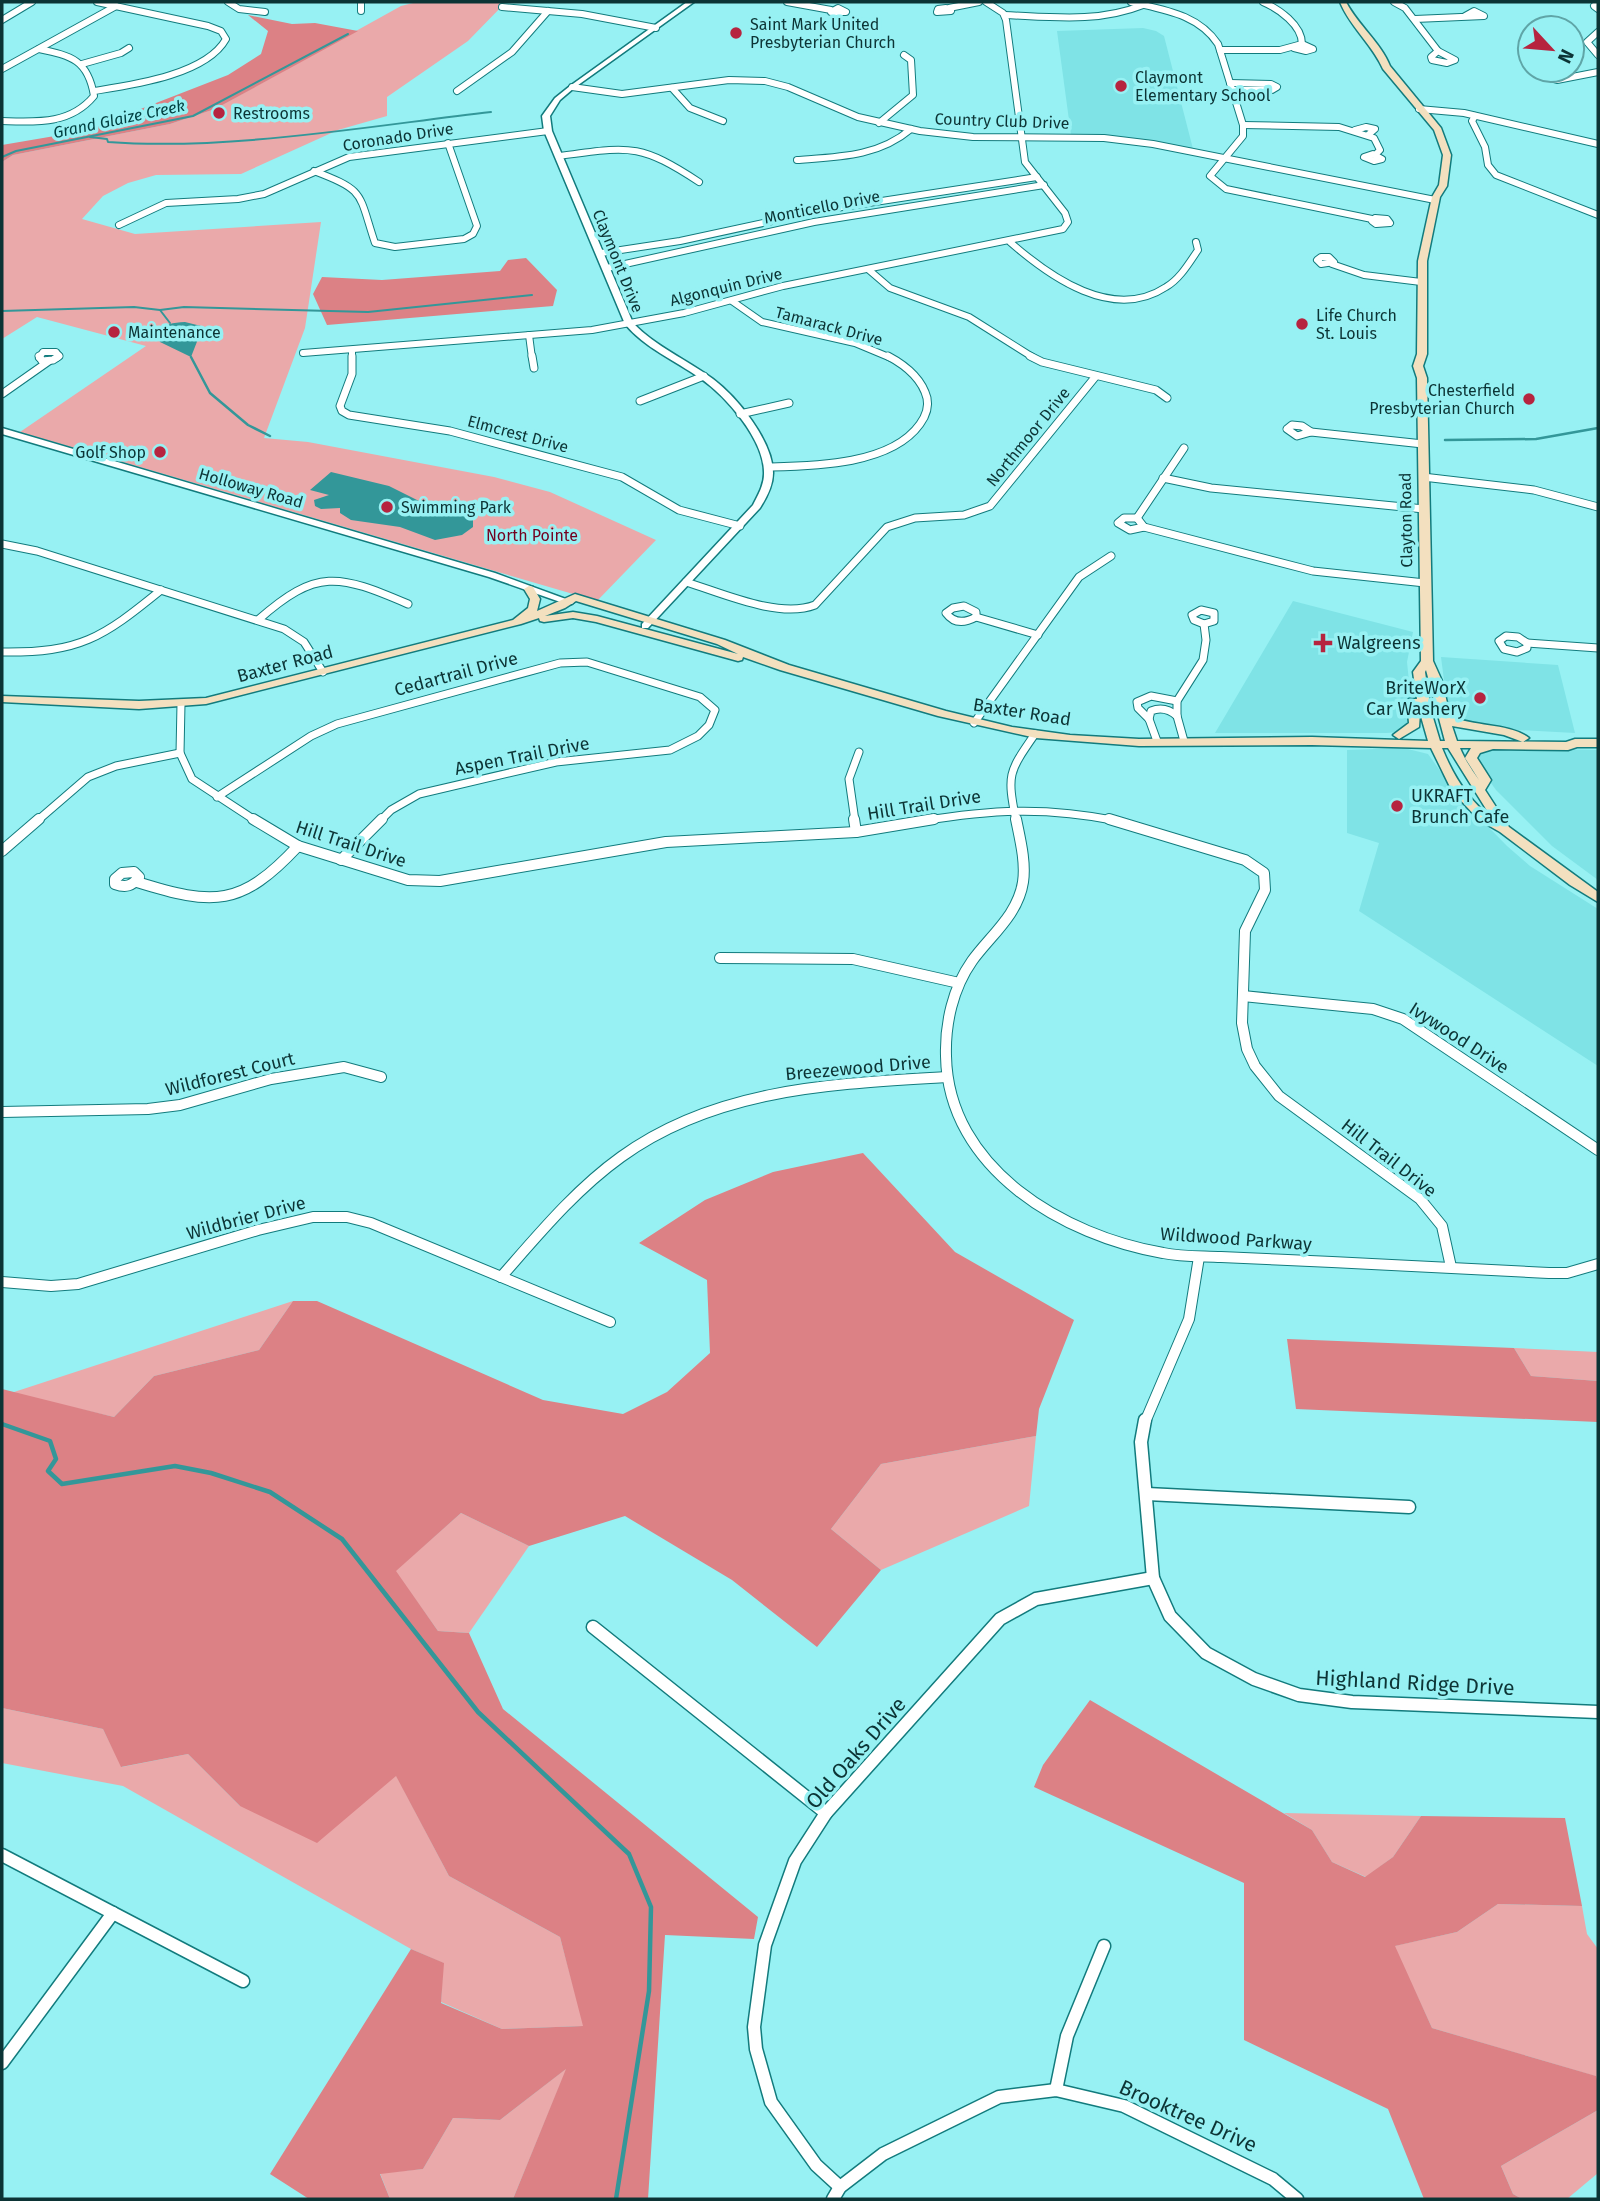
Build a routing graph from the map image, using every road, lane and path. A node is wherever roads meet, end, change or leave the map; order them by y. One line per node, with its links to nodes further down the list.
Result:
1 (32, 2): 27 (street)
2 (96, 2): 17 (street)
3 (228, 2): 23 (street)
4 (360, 2): 21 (street)
5 (691, 2): 28 (street)
6 (787, 2): 20 (street)
7 (979, 2): 19 (street)
8 (986, 2): 24 (street)
9 (1131, 2): 15 (street)
10 (1262, 2): 16 (street)
11 (1280, 2): 16 (street)
12 (1336, 2): 38 (main road, Clayton Road)
13 (1343, 2): 38 (main road, Clayton Road)
14 (1394, 2): 26 (street)
15 (1143, 5): 24 (street); 34 (street)
16 (1270, 5): 30 (street)
17 (116, 6): 33 (street); 44 (street)
18 (502, 7): 22 (street)
19 (948, 8)
20 (831, 10)
21 (361, 11)
22 (548, 11): 28 (street); 45 (street)
23 (265, 12)
24 (1005, 15): 54 (street)
25 (1465, 16): 26 (street)
26 (1415, 19): 35 (street)
27 (2, 20)
28 (656, 28): 41 (street)
29 (1598, 32): 37 (street)
30 (1302, 44): 32 (street); 32 (street)
31 (129, 48): 39 (street)
32 (1294, 48): 34 (street)
33 (38, 49): 39 (street); 40 (street)
34 (1220, 50): 42 (street)
35 (1438, 51)
36 (904, 55): 50 (street)
37 (1598, 55)
38 (1382, 62): 46 (main road, Clayton Road)
39 (82, 64): 44 (street)
40 (2, 69)
41 (572, 87): 43 (street, Country Club Drive); 53 (street)
42 (1231, 87): 42 (street); 51 (street)
43 (672, 88): 49 (street); 50 (street, Country Club Drive)
44 (94, 91): 48 (street)
45 (457, 91)
46 (1422, 112): 47 (street); 65 (main road, Clayton Road)
47 (1475, 116): 56 (street); 66 (street)
48 (2, 121)
49 (723, 121)
50 (879, 123): 52 (street, Country Club Drive)
51 (1242, 125): 57 (street); 59 (street)
52 (911, 129): 54 (street, Country Club Drive); 60 (street)
53 (548, 131): 55 (street, Coronado Drive); 58 (street, Claymont Drive)
54 (1021, 137): 59 (street, Country Club Drive); 62 (street)
55 (448, 143): 61 (street, Coronado Drive); 61 (street)
56 (1598, 144)
57 (1376, 154)
58 (559, 156): 63 (street); 71 (street, Claymont Drive)
59 (1225, 158): 65 (street, Country Club Drive); 67 (street)
60 (797, 160)
61 (314, 171): 68 (street, Coronado Drive)
62 (1038, 177): 64 (street); 71 (street, Monticello Drive)
63 (699, 182)
64 (1044, 185): 69 (street, Algonquin Drive); 73 (street, Monticello Drive)
65 (1436, 200): 75 (main road, Clayton Road)
66 (1598, 215)
67 (1372, 219)
68 (119, 225)
69 (1010, 242): 70 (street); 74 (street, Algonquin Drive)
70 (1196, 242)
71 (601, 253): 73 (street, Claymont Drive)
72 (1332, 264): 75 (street)
73 (607, 268): 77 (street, Claymont Drive)
74 (869, 270): 76 (street, Algonquin Drive); 84 (street)
75 (1421, 282): 92 (main road, Clayton Road)
76 (732, 301): 77 (street, Algonquin Drive); 94 (street, Tamarack Drive)
77 (629, 324): 78 (street, Algonquin Drive); 83 (street, Claymont Drive)
78 (529, 335): 79 (street, Algonquin Drive); 82 (street)
79 (352, 350): 80 (street, Algonquin Drive); 100 (street, Elmcrest Drive)
80 (303, 353)
81 (49, 361): 85 (street)
82 (534, 368)
83 (704, 376): 87 (street); 89 (street, Claymont Drive)
84 (1096, 376): 86 (street); 105 (street, Northmoor Drive)
85 (2, 394)
86 (1167, 397)
87 (640, 401)
88 (789, 403): 89 (street)
89 (740, 414): 94 (street, Claymont Drive)
90 (2, 431): 104 (street, Holloway Road)
91 (1311, 432): 92 (street)
92 (1423, 444): 95 (main road, Clayton Road)
93 (1184, 448): 96 (street)
94 (769, 467): 100 (street)
95 (1423, 477): 97 (street); 98 (main road, Clayton Road)
96 (1163, 478): 98 (street); 99 (street)
97 (1598, 507)
98 (1423, 509): 106 (main road, Clayton Road)
99 (1137, 517): 101 (street); 101 (street)
100 (740, 526): 105 (street)
101 (1144, 527): 106 (street)
102 (2, 544): 108 (street)
103 (1111, 556): 116 (street)
104 (492, 575): 107 (street, Holloway Road); 109 (street, Holloway Road)
105 (686, 582): 114 (street)
106 (1425, 583): 121 (main road, Clayton Road)
107 (529, 589): 109 (street, Holloway Road); 113 (main road)
108 (161, 590): 112 (street); 120 (street)
109 (572, 599): 113 (main road, Baxter Road); 114 (main road, Baxter Road)
110 (408, 604): 112 (street)
111 (976, 617): 116 (street)
112 (258, 620): 123 (street)
113 (517, 622): 117 (main road, Baxter Road)
114 (648, 623): 122 (main road, Baxter Road)
115 (1204, 624): 126 (street)
116 (1038, 635): 132 (street)
117 (454, 638): 122 (main road); 123 (main road, Baxter Road)
118 (1527, 643): 119 (street)
119 (1598, 648)
120 (2, 652)
121 (1427, 661): 124 (main road, Clayton Road); 131 (main road, Clayton Road)
122 (782, 666): 132 (main road, Baxter Road)
123 (323, 672): 127 (main road, Baxter Road)
124 (1421, 694): 134 (main road); 136 (main road, Clayton Road)
125 (2, 699): 127 (main road, Baxter Road)
126 (1177, 701): 129 (street); 130 (street)
127 (181, 704): 145 (street)
128 (715, 710): 147 (street, Cedartrail Drive); 153 (street, Aspen Trail Drive)
129 (1177, 716): 130 (street); 139 (street)
130 (1149, 719): 138 (street)
131 (1446, 719): 135 (main road); 137 (main road, Clayton Road)
132 (974, 723): 133 (main road, Baxter Road)
133 (1035, 734): 138 (main road, Baxter Road); 148 (street, Wildwood Parkway)
134 (1399, 736): 136 (main road, Baxter Road); 140 (main road, Baxter Road)
135 (1522, 738): 137 (main road, Baxter Road); 141 (main road, Baxter Road)
136 (1434, 740): 137 (main road, Baxter Road); 140 (main road, Baxter Road); 149 (main road, Clayton Road)
137 (1450, 740): 143 (main road, Baxter Road); 146 (main road, Clayton Road)
138 (1157, 741): 139 (main road, Baxter Road)
139 (1184, 741): 140 (main road, Baxter Road)
140 (1312, 741)
141 (1574, 743): 142 (main road, Baxter Road); 143 (main road, Baxter Road)
142 (1598, 743)
143 (1493, 744): 146 (main road)
144 (859, 752): 150 (street)
145 (180, 753): 147 (street, Hill Trail Drive); 152 (street)
146 (1479, 791): 149 (main road, Clayton Road)
147 (217, 797): 151 (street, Hill Trail Drive)
148 (1013, 809): 150 (street, Hill Trail Drive); 157 (street, Wildwood Parkway); 158 (street, Hill Trail Drive)
149 (1504, 828): 155 (main road, Clayton Road)
150 (856, 832): 153 (street, Hill Trail Drive)
151 (298, 846): 153 (street, Hill Trail Drive); 154 (street)
152 (2, 851)
153 (341, 860)
154 (137, 882)
155 (1598, 898)
156 (720, 958): 157 (street)
157 (959, 983): 160 (street, Wildwood Parkway)
158 (1243, 996): 162 (street, Ivywood Drive); 165 (street, Hill Trail Drive)
159 (381, 1077): 161 (street, Wildforest Court)
160 (946, 1077): 163 (street, Wildwood Parkway); 166 (street, Breezewood Drive)
161 (2, 1112)
162 (1598, 1150)
163 (1199, 1257): 165 (street, Wildwood Parkway); 169 (street)
164 (1598, 1264): 165 (street, Wildwood Parkway)
165 (1451, 1267)
166 (500, 1277): 167 (street, Wildbrier Drive); 168 (street, Wildbrier Drive)
167 (2, 1282)
168 (610, 1322)
169 (1147, 1494): 170 (street); 171 (street)
170 (1409, 1507)
171 (1153, 1578): 173 (street, Highland Ridge Drive); 174 (street, Old Oaks Drive)
172 (593, 1627): 174 (street)
173 (1598, 1712)
174 (826, 1813): 181 (street, Old Oaks Drive)
175 (2, 1855): 176 (street)
176 (113, 1913): 178 (street); 179 (street)
177 (1104, 1947): 180 (street)
178 (243, 1981)
179 (2, 2063)
180 (1056, 2090): 181 (street, Brooktree Drive); 182 (street, Brooktree Drive)
181 (837, 2193)
182 (1297, 2199)

